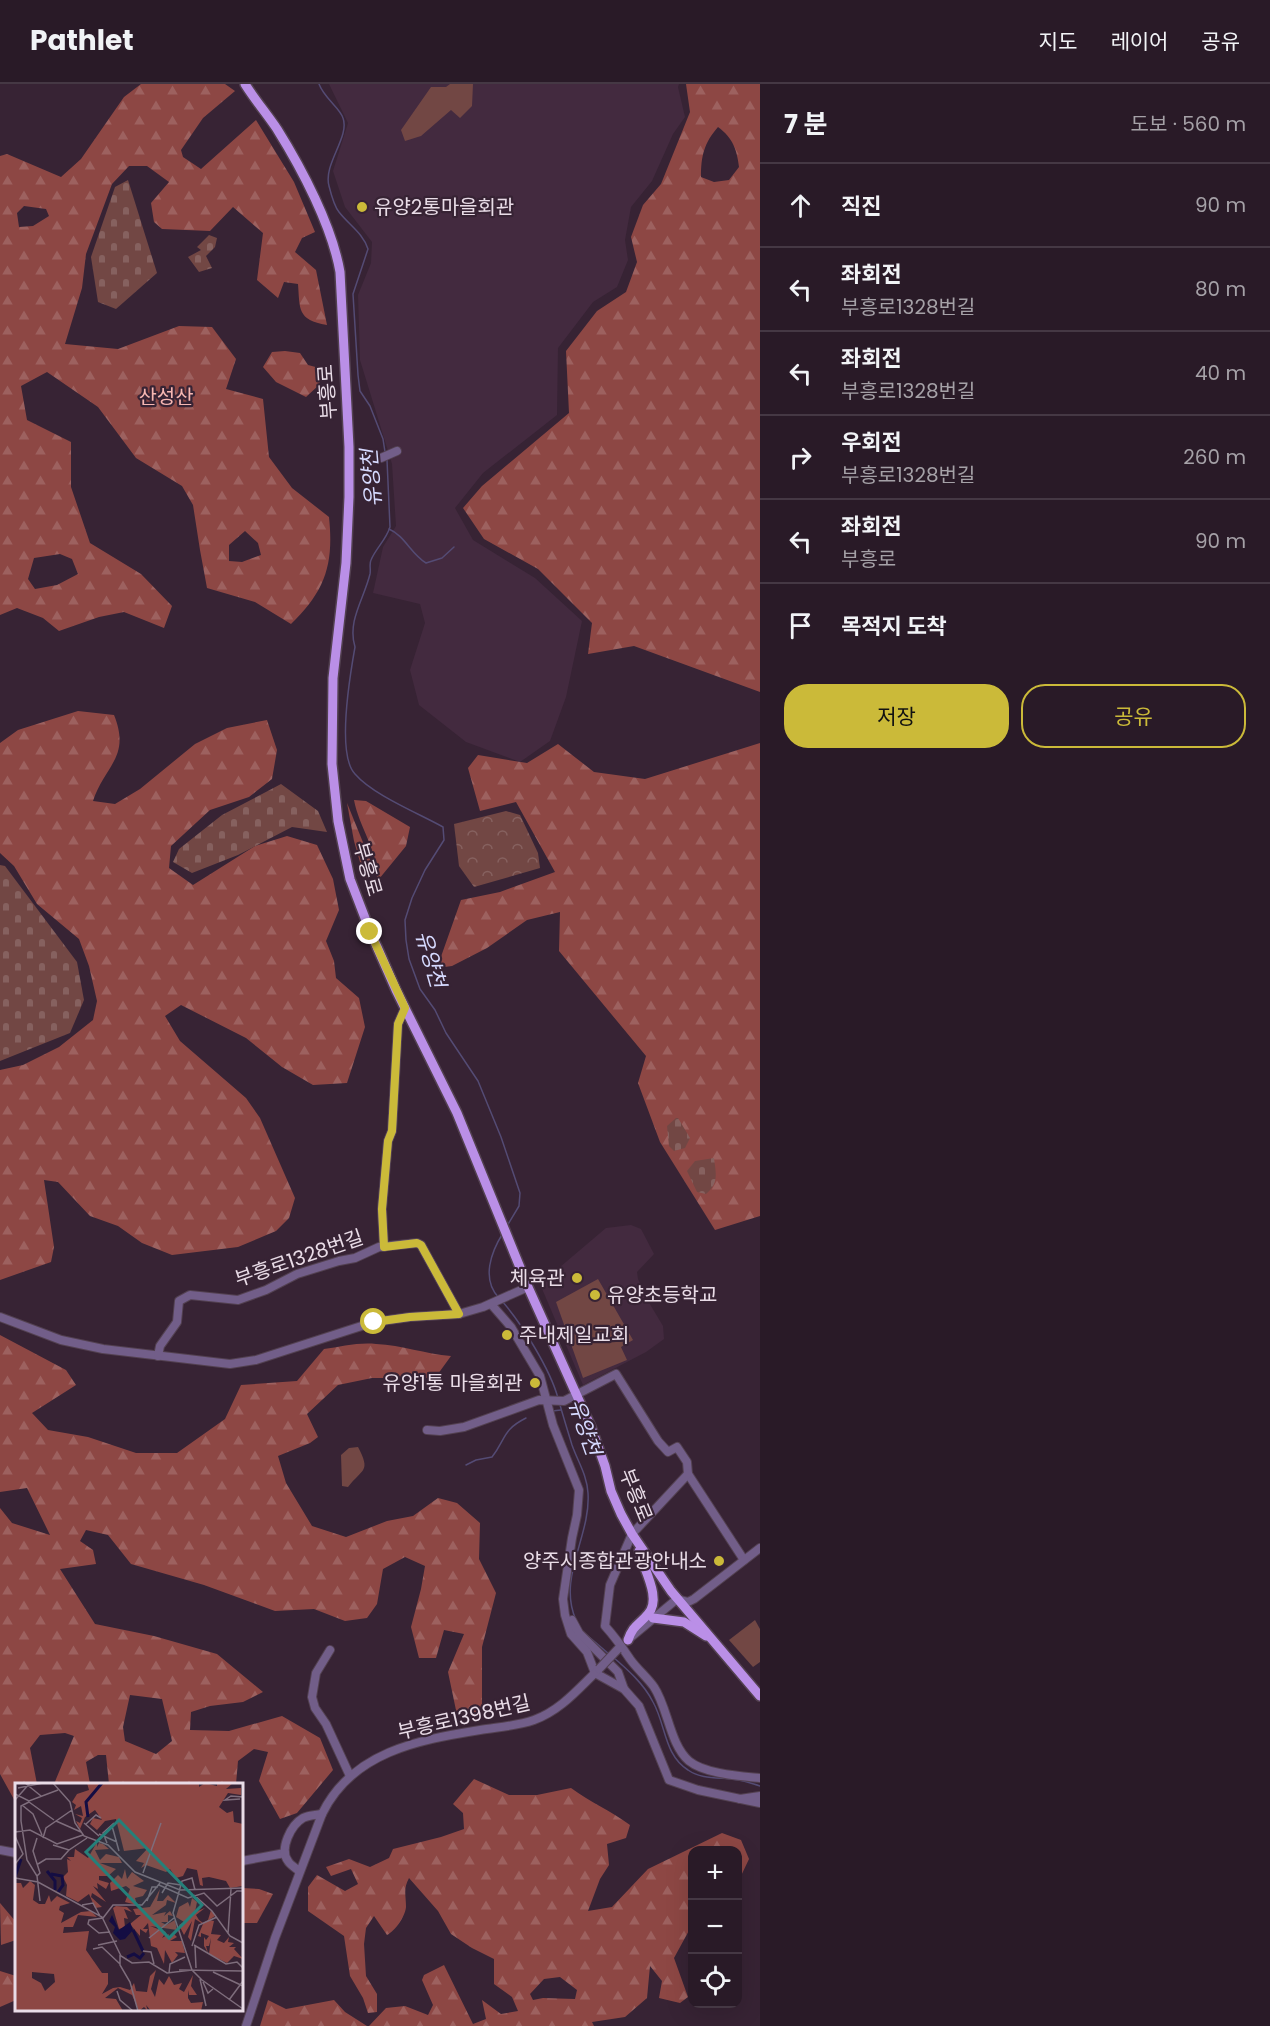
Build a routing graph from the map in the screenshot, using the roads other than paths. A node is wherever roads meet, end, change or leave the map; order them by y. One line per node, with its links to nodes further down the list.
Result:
1 (245, 84): 4 (main road, 부흥로)
2 (397, 452): 3 (street)
3 (381, 458)
4 (405, 1008): 5 (street, 부흥로1328번길); 6 (main road, 부흥로)
5 (384, 1247): 8 (street, 부흥로1328번길); 10 (street, 부흥로1328번길)
6 (528, 1287): 7 (street); 11 (main road, 부흥로)
7 (493, 1303): 8 (street); 12 (street)
8 (459, 1314): 10 (street)
9 (0, 1317): 10 (street)
10 (158, 1356)
11 (577, 1394): 12 (street); 14 (street); 15 (main road, 부흥로)
12 (548, 1400): 13 (street); 19 (street)
13 (427, 1430)
14 (688, 1474): 15 (street); 18 (street)
15 (632, 1534): 16 (main road, 부흥로); 22 (street)
16 (638, 1543): 20 (main road, 부흥로); 22 (main road)
17 (760, 1548): 18 (street)
18 (744, 1560): 20 (street)
19 (564, 1596): 25 (street); 26 (street)
20 (677, 1599): 21 (street, 부흥로1398번길); 23 (main road, 부흥로)
21 (653, 1618): 22 (street, 부흥로1398번길); 23 (main road)
22 (623, 1644): 25 (street, 부흥로1398번길, bridge); 29 (street)
23 (717, 1645): 27 (main road, 부흥로)
24 (330, 1650): 28 (street)
25 (597, 1671): 26 (street); 28 (street, 부흥로1398번길)
26 (624, 1689): 31 (street)
27 (760, 1696)
28 (350, 1776): 33 (street, 부흥로1398번길)
29 (760, 1778)
30 (760, 1796): 31 (street)
31 (738, 1799): 32 (street)
32 (760, 1803)
33 (322, 1814): 36 (street); 38 (street, 부흥로1398번길)
34 (0, 1850): 35 (street)
35 (15, 1853)
36 (285, 1853): 37 (street); 38 (street)
37 (243, 1861)
38 (299, 1870): 39 (street, 부흥로1398번길)
39 (246, 2026)

